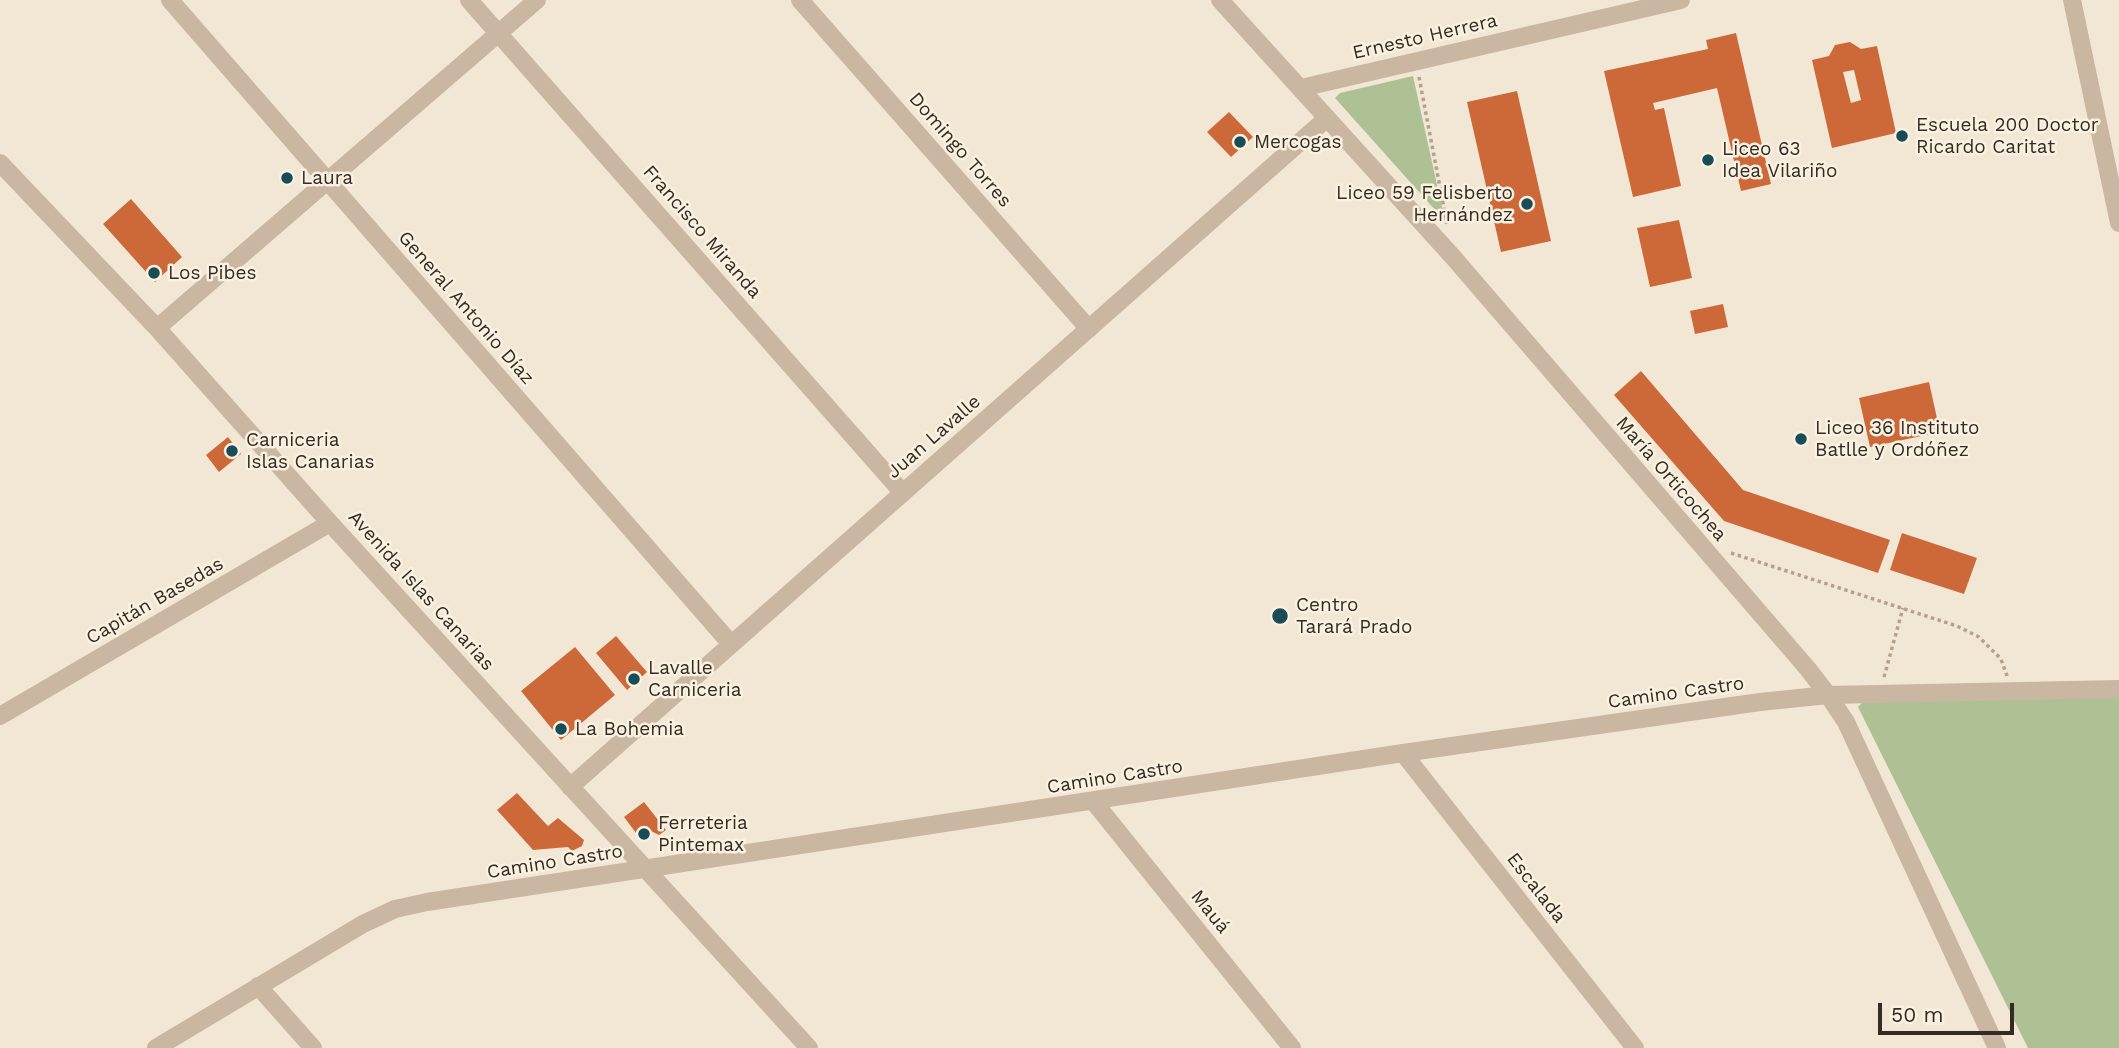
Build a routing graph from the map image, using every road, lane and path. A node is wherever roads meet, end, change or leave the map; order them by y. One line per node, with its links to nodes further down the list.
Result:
1 (170, 0): 14 (street, General Antonio Díaz)
2 (469, 0): 9 (street, Francisco Miranda)
3 (537, 0): 9 (street)
4 (800, 0): 18 (street, Domingo Torres)
5 (1220, 0): 11 (street, María Orticochea)
6 (1681, 0): 8 (street, Ernesto Herrera)
7 (2071, 0): 15 (street)
8 (1617, 7): 10 (street, Ernesto Herrera)
9 (498, 33): 14 (street); 19 (street, Francisco Miranda)
10 (1416, 61): 11 (street, Ernesto Herrera); 16 (path)
11 (1301, 88): 12 (street, María Orticochea)
12 (1326, 119): 16 (street, María Orticochea); 18 (street, Juan Lavalle)
13 (0, 163): 17 (street, Avenida Islas Canarias)
14 (327, 181): 17 (street); 23 (street, General Antonio Díaz)
15 (2119, 223)
16 (1453, 257): 21 (street, María Orticochea)
17 (157, 328): 20 (street, Avenida Islas Canarias)
18 (1089, 329): 19 (street, Juan Lavalle)
19 (904, 493): 23 (street, Juan Lavalle)
20 (330, 523): 28 (street, Capitán Basedas); 30 (street, Avenida Islas Canarias)
21 (1708, 555): 22 (path); 27 (street, María Orticochea)
22 (1903, 608): 25 (path); 26 (path)
23 (731, 645): 30 (street, Juan Lavalle)
24 (2119, 689): 25 (street, Camino Castro)
25 (2011, 691): 26 (street, Camino Castro)
26 (1879, 694): 27 (street, Camino Castro)
27 (1828, 695): 29 (street, Camino Castro); 39 (street, María Orticochea)
28 (0, 716)
29 (1403, 753): 31 (street, Camino Castro); 38 (street, Escalada)
30 (570, 787): 32 (street, Avenida Islas Canarias)
31 (1094, 802): 32 (street, Camino Castro); 37 (street, Mauá)
32 (647, 869): 33 (street, Camino Castro); 36 (street, Avenida Islas Canarias)
33 (258, 986): 34 (street, Camino Castro); 35 (street)
34 (156, 1048)
35 (313, 1048)
36 (809, 1048)
37 (1292, 1048)
38 (1635, 1048)
39 (1997, 1048)

